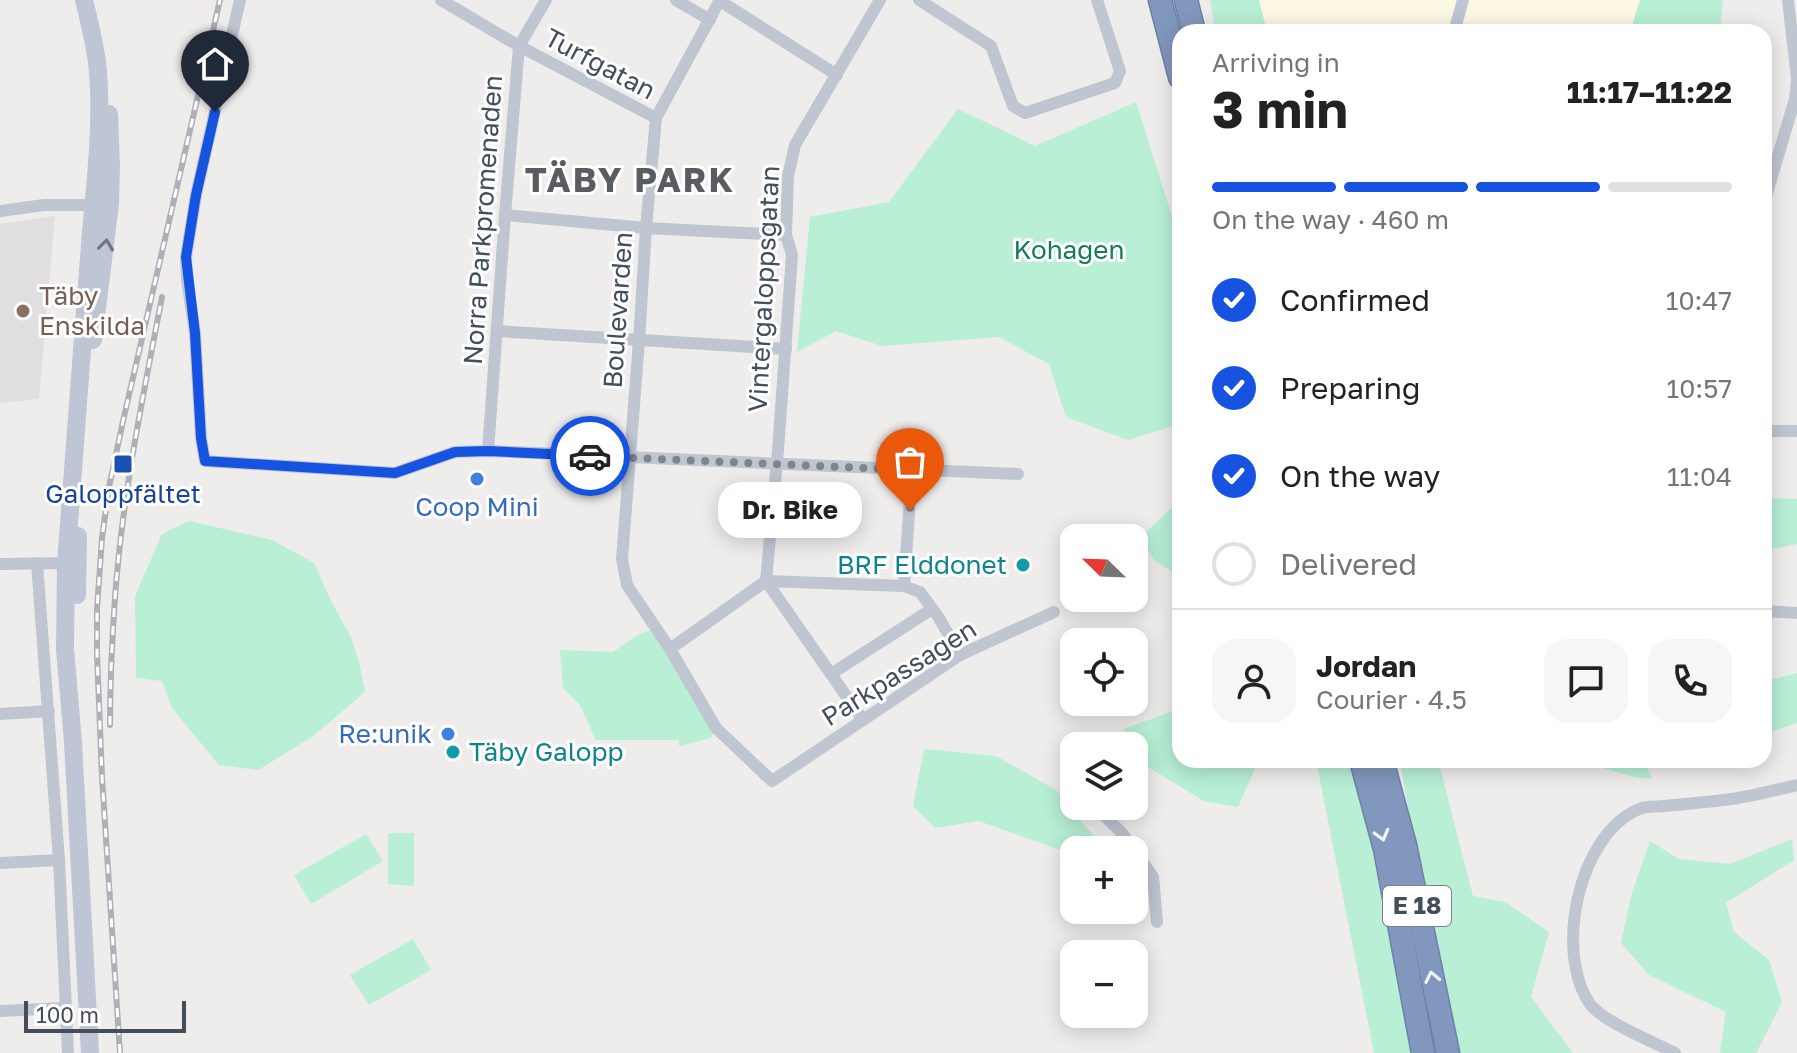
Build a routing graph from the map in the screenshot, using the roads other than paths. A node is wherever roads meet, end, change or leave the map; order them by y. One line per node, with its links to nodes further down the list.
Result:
1 (84, 0): 26 (street)
2 (93, 0): 26 (street)
3 (240, 0): 36 (street)
4 (441, 0): 20 (street, Turfgatan)
5 (546, 0): 20 (street, Norra Parkpromenaden)
6 (676, 0): 16 (street)
7 (720, 0): 16 (street, Boulevarden); 22 (street)
8 (880, 0): 22 (street, Vintergaloppsgatan)
9 (919, 0): 10 (street)
10 (1097, 0)
11 (1160, 0): 21 (highway)
12 (1186, 0): 17 (highway)
13 (1200, 0): 18 (highway)
14 (1463, 0): 19 (street)
15 (1788, 0): 24 (street)
16 (710, 20): 23 (street, Boulevarden)
17 (1192, 24)
18 (1204, 24)
19 (1456, 24)
20 (519, 46): 23 (street, Turfgatan); 28 (street, Norra Parkpromenaden)
21 (1172, 46)
22 (837, 75): 30 (street, Vintergaloppsgatan)
23 (656, 118): 29 (street, Boulevarden)
24 (1792, 128): 25 (street)
25 (1772, 182)
26 (102, 204): 27 (street); 42 (street)
27 (0, 211)
28 (505, 215): 29 (street); 31 (street, Norra Parkpromenaden)
29 (646, 228): 30 (street); 32 (street, Boulevarden)
30 (786, 235): 33 (street, Vintergaloppsgatan)
31 (497, 331): 32 (street); 36 (street, Norra Parkpromenaden)
32 (639, 341): 33 (street); 37 (street, Boulevarden)
33 (786, 349): 38 (street, Vintergaloppsgatan)
34 (1772, 431): 35 (street)
35 (1797, 431)
36 (488, 451): 37 (street)
37 (630, 459): 38 (street); 50 (street, Boulevarden)
38 (777, 465): 39 (street); 44 (street, Vintergaloppsgatan)
39 (912, 470): 40 (street); 45 (street)
40 (1018, 474)
41 (37, 563): 42 (street); 43 (street); 53 (street)
42 (72, 563): 69 (street)
43 (0, 564)
44 (766, 581): 45 (street); 50 (street); 52 (street)
45 (904, 586): 46 (street)
46 (932, 609): 51 (street); 52 (street)
47 (1772, 611): 49 (street)
48 (1054, 612): 51 (street, Parkpassagen)
49 (1797, 613)
50 (670, 649): 58 (street, Boulevarden)
51 (960, 655): 55 (street, Parkpassagen)
52 (831, 674): 55 (street)
53 (49, 711): 54 (street); 62 (street)
54 (0, 714)
55 (863, 720): 58 (street, Parkpassagen)
56 (1363, 768): 70 (highway, E 18, one-way to 70)
57 (1384, 768): 71 (highway, E 18, one-way to 57)
58 (772, 781)
59 (1797, 785): 72 (street)
60 (1109, 820): 61 (street)
61 (1124, 836)
62 (59, 860): 63 (street); 66 (street)
63 (0, 863)
64 (1148, 870): 65 (street)
65 (1157, 922)
66 (66, 1008): 67 (street); 68 (street)
67 (0, 1011)
68 (68, 1053)
69 (90, 1053)
70 (1423, 1053)
71 (1448, 1053)
72 (1675, 1053)

